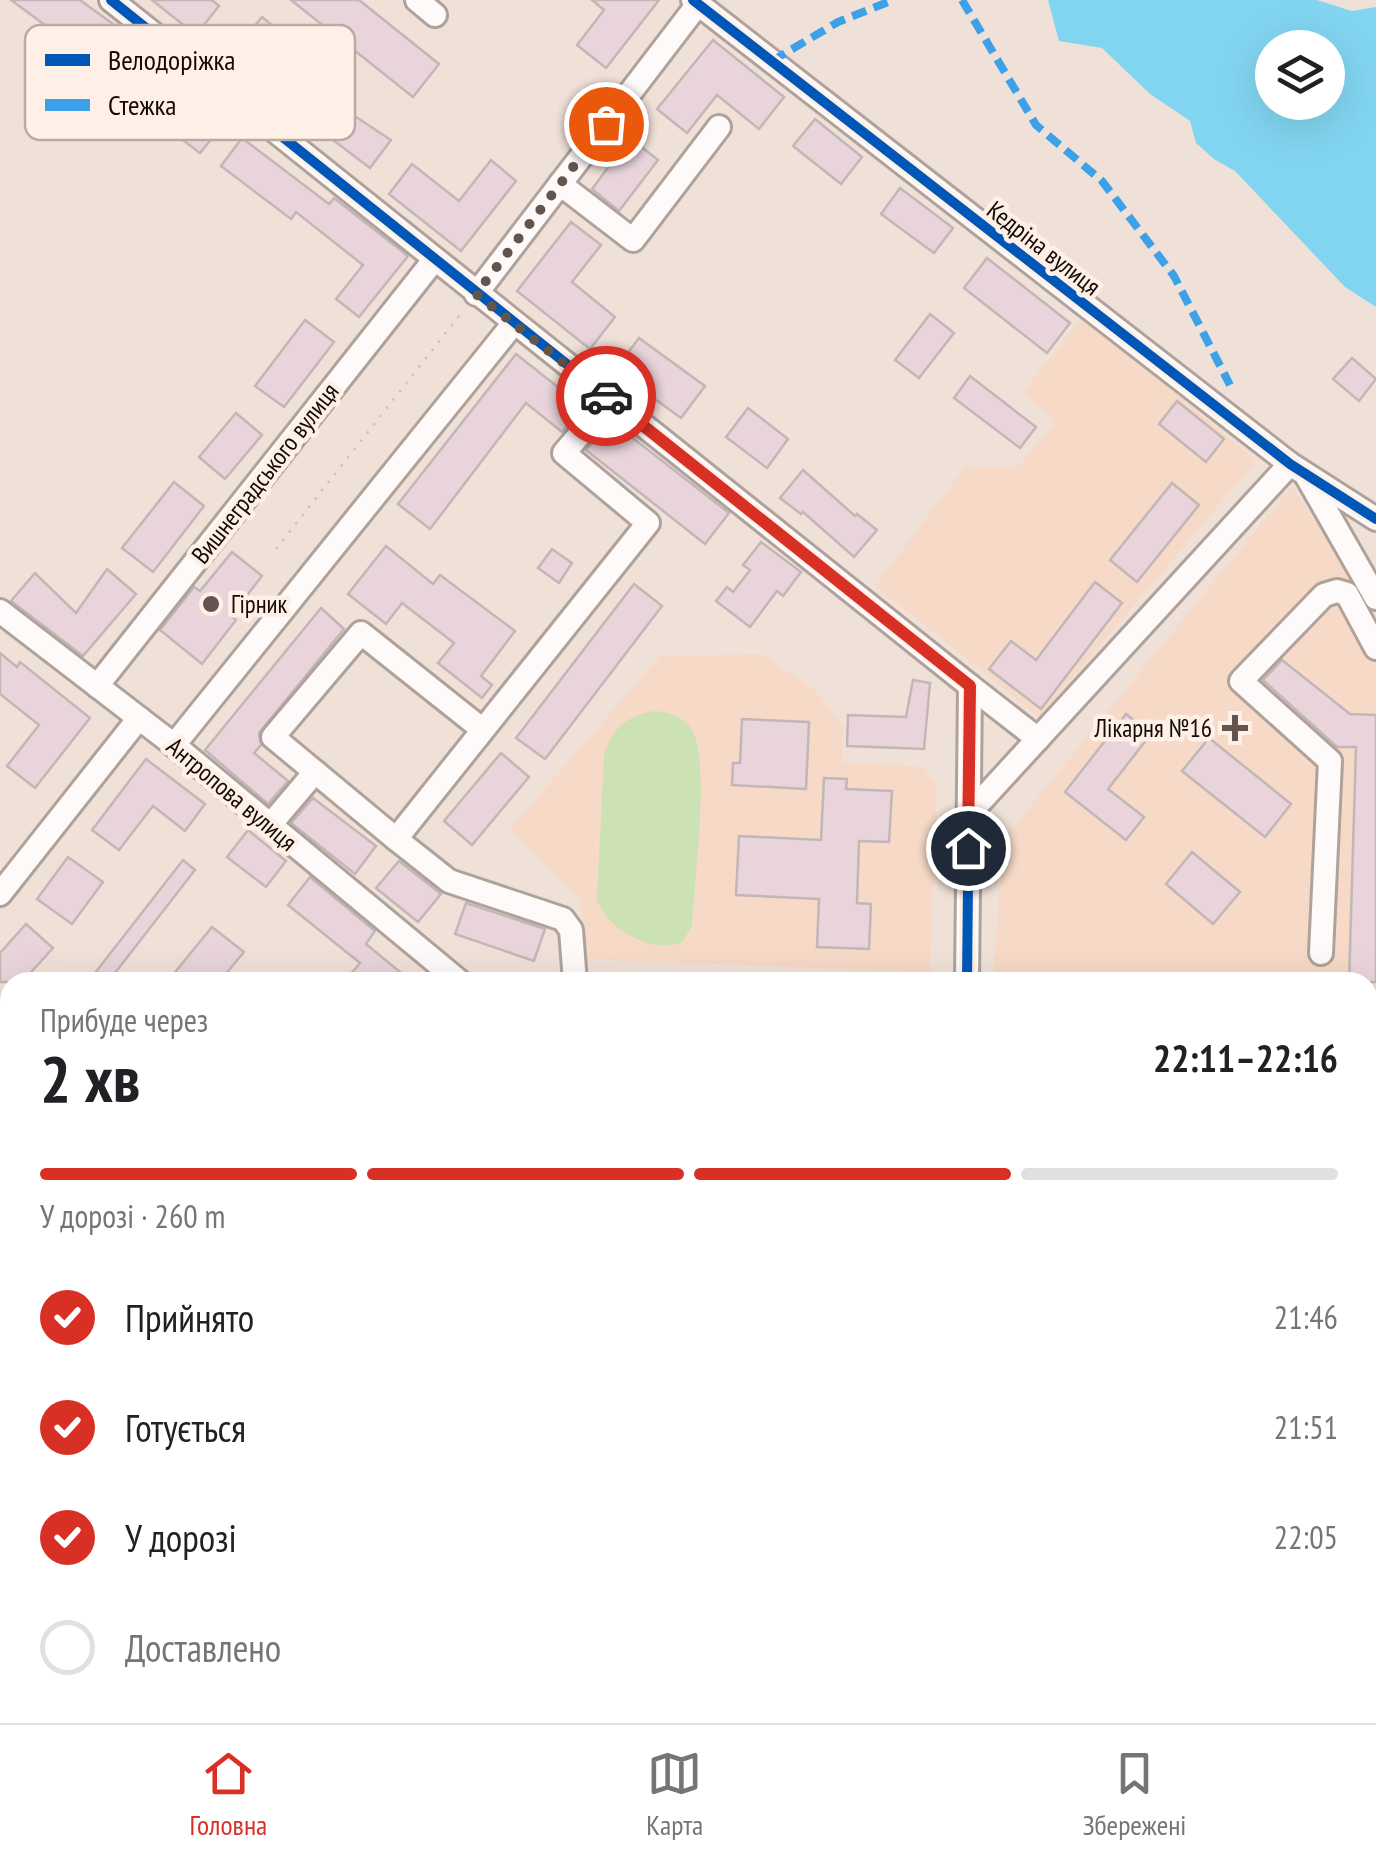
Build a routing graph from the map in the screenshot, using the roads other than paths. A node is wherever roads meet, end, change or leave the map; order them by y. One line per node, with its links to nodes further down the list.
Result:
1 (111, 0): 3 (street)
2 (696, 2): 6 (street); 11 (street, Кедріна вулиця)
3 (142, 25)
4 (719, 127): 6 (street)
5 (285, 140): 7 (street)
6 (560, 184): 8 (street)
7 (434, 260): 8 (street); 17 (street, Вишнеградського вулиця)
8 (476, 294): 9 (street)
9 (514, 323): 10 (street); 22 (street)
10 (610, 400): 18 (street); 20 (street)
11 (1297, 469): 12 (street, Кедріна вулиця); 14 (street, Кедріна вулиця); 21 (street)
12 (1376, 519)
13 (1376, 566): 14 (street)
14 (1376, 598)
15 (0, 611): 17 (street, Антропова вулиця)
16 (1376, 648): 28 (street)
17 (97, 686): 19 (street, Антропова вулиця)
18 (970, 686): 21 (street); 24 (street)
19 (138, 718): 22 (street, Антропова вулиця); 27 (street)
20 (483, 730): 23 (street); 26 (street)
21 (1038, 739): 24 (street)
22 (174, 746): 25 (street, Антропова вулиця)
23 (316, 772): 25 (street); 26 (street)
24 (969, 814): 31 (street)
25 (270, 825): 29 (street, Антропова вулиця)
26 (396, 839): 30 (street)
27 (0, 894)
28 (1321, 953)
29 (448, 972)
30 (574, 972)
31 (967, 972)

